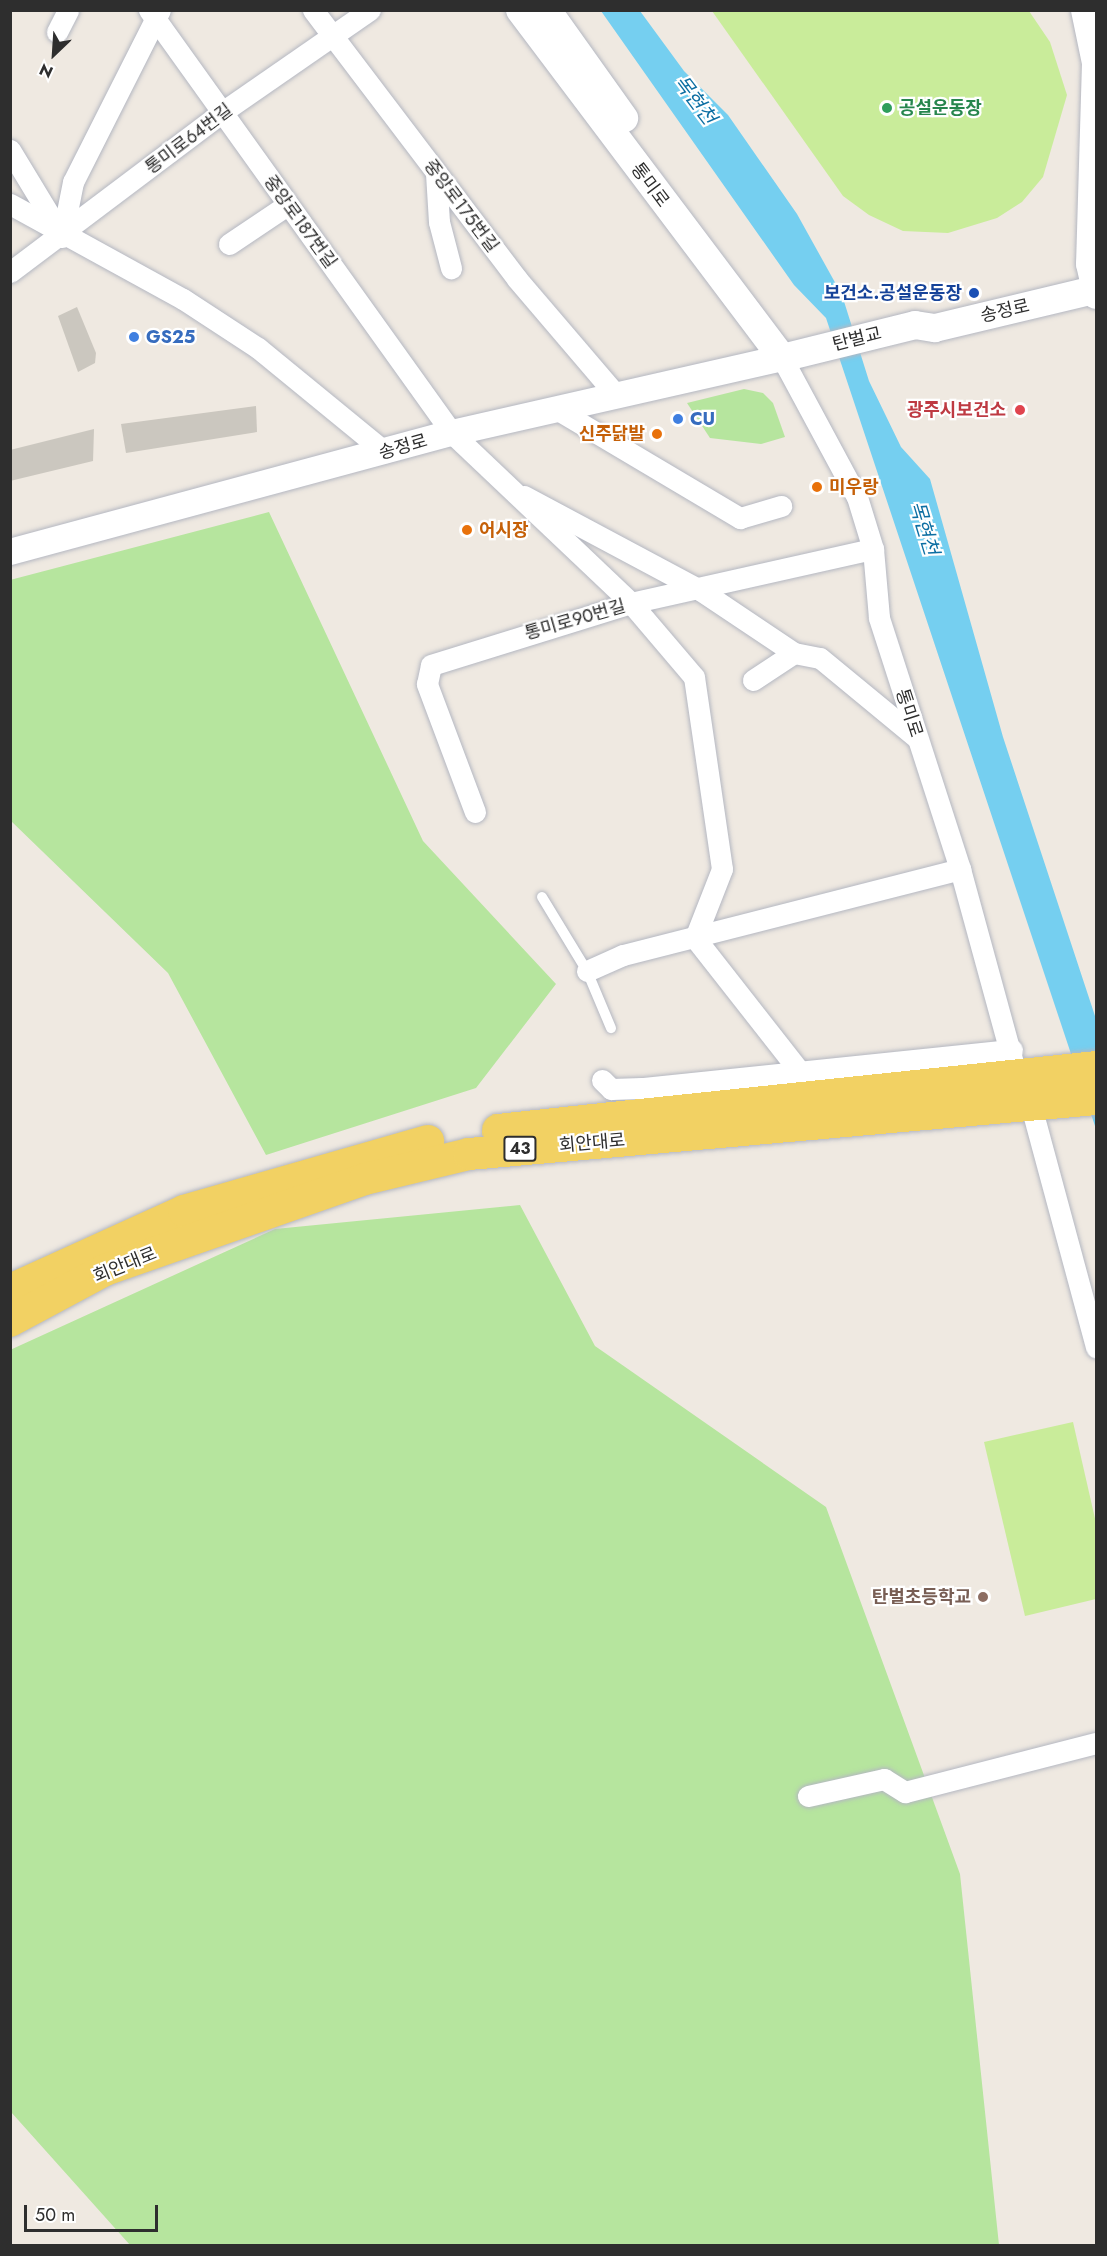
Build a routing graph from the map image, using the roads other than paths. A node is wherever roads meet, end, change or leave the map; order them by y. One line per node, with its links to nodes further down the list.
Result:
1 (68, 10): 8 (street)
2 (313, 10): 9 (street, 중앙로175번길)
3 (370, 10): 9 (street, 통미로64번길)
4 (520, 10): 23 (main road, 통미로)
5 (547, 10): 23 (main road, 통미로)
6 (1084, 10): 10 (street)
7 (156, 13): 11 (street, 중앙로187번길); 17 (street)
8 (57, 32)
9 (333, 37): 11 (street, 통미로64번길); 13 (street, 중앙로175번길)
10 (1096, 62): 16 (street)
11 (221, 113): 15 (street, 중앙로187번길); 17 (street, 통미로64번길)
12 (10, 150): 17 (street)
13 (436, 173): 19 (street); 24 (street, 중앙로175번길)
14 (10, 204): 17 (street)
15 (287, 205): 18 (street); 26 (street, 중앙로187번길)
16 (1094, 208): 21 (street)
17 (62, 237): 20 (street, 통미로64번길); 27 (street)
18 (228, 244)
19 (451, 268)
20 (10, 272)
21 (1094, 286): 22 (main road, 송정로)
22 (920, 325): 23 (main road, 탄벌교)
23 (790, 356): 24 (street, 송정로); 30 (street, 통미로)
24 (617, 396): 25 (street, 송정로)
25 (558, 410): 26 (street, 송정로); 29 (street)
26 (452, 433): 27 (street, 송정로); 28 (street, 중앙로187번길)
27 (385, 452): 31 (street, 송정로)
28 (496, 481): 32 (street); 33 (street)
29 (781, 506)
30 (873, 549): 32 (street, 통미로90번길); 36 (street, 통미로)
31 (10, 552)
32 (700, 590): 33 (street, 통미로90번길); 34 (street)
33 (631, 603): 37 (street, 통미로90번길); 40 (street)
34 (794, 653): 35 (street); 36 (street)
35 (753, 680)
36 (917, 738): 38 (street, 통미로)
37 (475, 812)
38 (960, 869): 40 (street); 43 (street, 통미로)
39 (542, 897): 41 (lane)
40 (695, 938): 41 (street); 45 (street)
41 (587, 971): 42 (lane)
42 (611, 1029)
43 (1014, 1064): 44 (main road, 회안대로 / 43); 45 (street); 49 (main road, 회안대로 / 43)
44 (1096, 1067)
45 (797, 1068): 46 (street)
46 (602, 1080)
47 (1096, 1099): 48 (main road, 회안대로 / 43)
48 (1046, 1104): 50 (main road, 회안대로 / 43); 51 (street)
49 (10, 1290)
50 (10, 1321)
51 (1096, 1347)
52 (1096, 1743): 53 (street)
53 (808, 1796)

